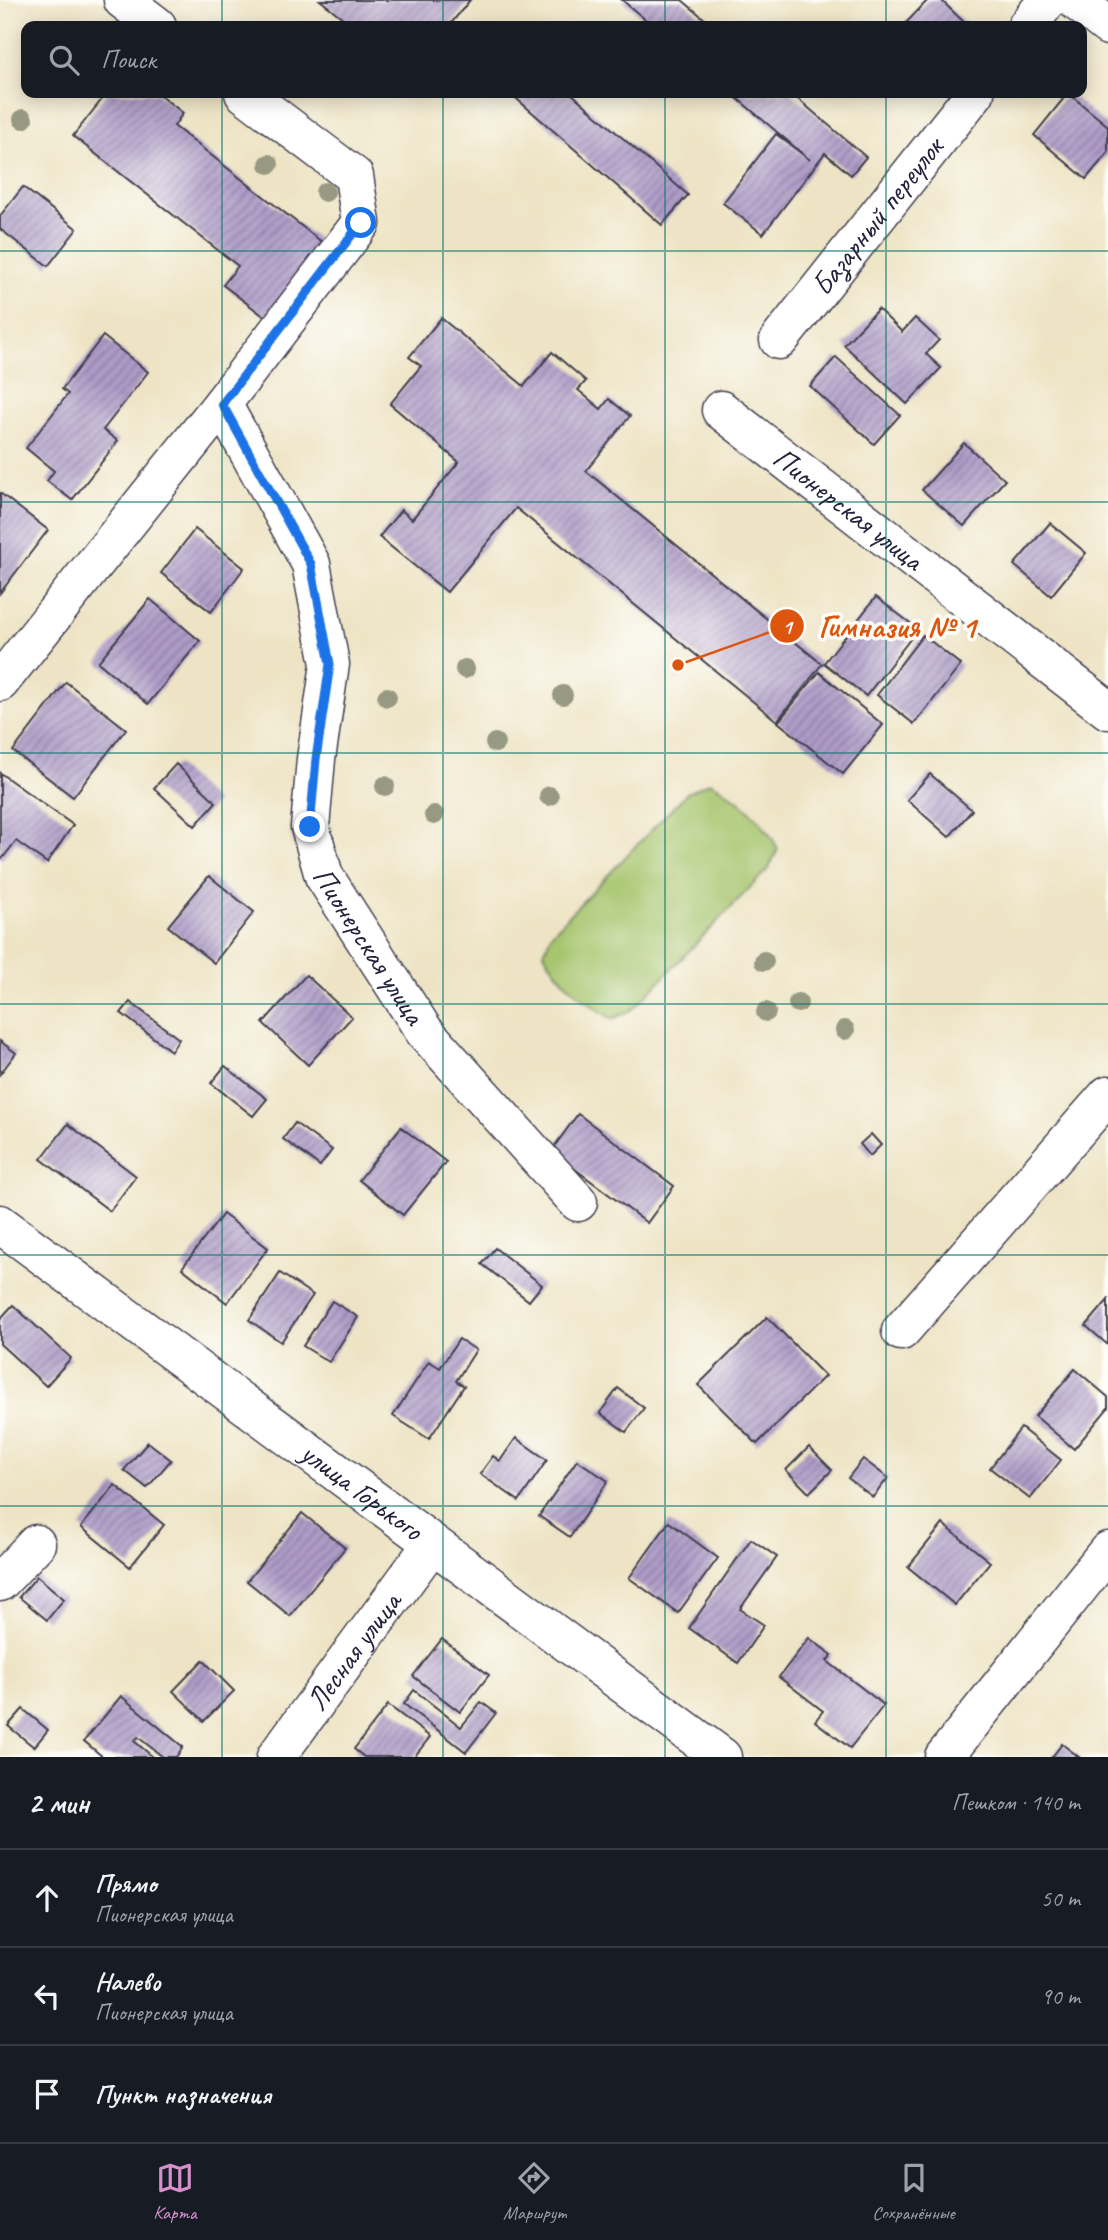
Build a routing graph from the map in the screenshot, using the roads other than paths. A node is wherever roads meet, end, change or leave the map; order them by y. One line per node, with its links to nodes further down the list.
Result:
1 (123, 0): 4 (street)
2 (1048, 0): 5 (street)
3 (1075, 0): 6 (street)
4 (150, 21)
5 (1031, 21)
6 (1108, 26)
7 (251, 98): 10 (street)
8 (971, 98): 9 (street, Базарный переулок)
9 (779, 340)
10 (222, 404): 12 (street); 15 (street, Пионерская улица)
11 (722, 410): 13 (street, Пионерская улица)
12 (0, 682)
13 (1108, 710)
14 (1108, 1094): 17 (street)
15 (578, 1202)
16 (0, 1224): 19 (street, улица Горького)
17 (901, 1331)
18 (36, 1544): 21 (street)
19 (432, 1545): 22 (street, Лесная улица); 23 (street, улица Горького)
20 (1108, 1551): 24 (street)
21 (0, 1582)
22 (276, 1757)
23 (722, 1757)
24 (944, 1757)

